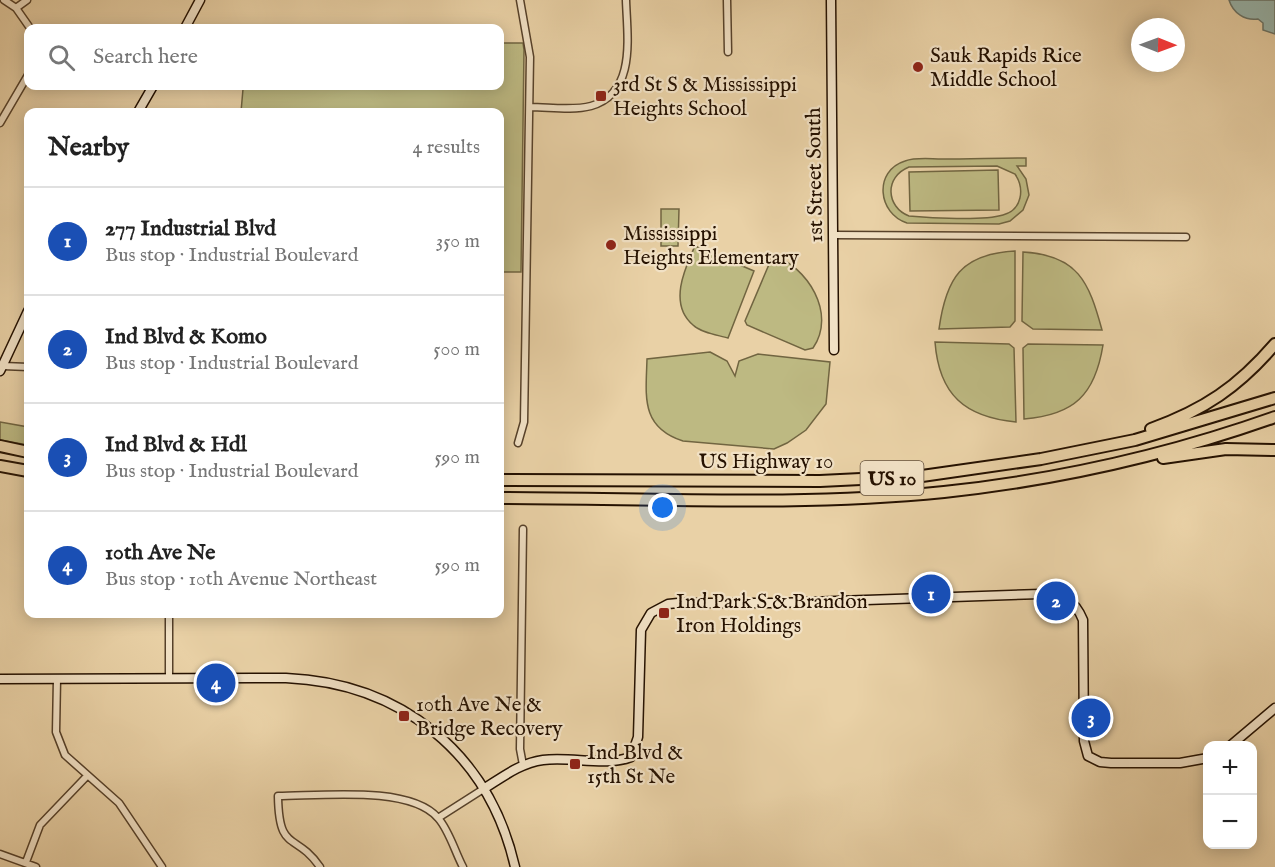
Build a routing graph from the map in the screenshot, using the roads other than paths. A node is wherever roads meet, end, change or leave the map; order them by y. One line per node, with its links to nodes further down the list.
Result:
1 (4, 0): 8 (street)
2 (27, 0): 8 (street)
3 (200, 0): 10 (street)
4 (520, 0): 14 (street)
5 (626, 0): 14 (street)
6 (727, 0): 11 (street)
7 (831, 0): 17 (street, 1st Street South)
8 (16, 8): 9 (street)
9 (27, 24)
10 (187, 24)
11 (728, 52)
12 (24, 82): 16 (street)
13 (151, 90): 15 (street)
14 (530, 107): 27 (street)
15 (140, 108)
16 (0, 123)
17 (833, 235): 18 (street); 21 (street, 1st Street South)
18 (1186, 237)
19 (24, 319): 23 (street)
20 (1275, 344): 26 (highway)
21 (834, 350)
22 (24, 367): 23 (street)
23 (1, 369)
24 (1275, 398): 26 (highway, US Highway 10 / US 10)
25 (1275, 417): 32 (highway, US Highway 10)
26 (1135, 440): 34 (highway, US Highway 10 / US 10)
27 (518, 443)
28 (0, 446): 30 (highway)
29 (1275, 450): 32 (highway)
30 (24, 451)
31 (0, 466): 33 (highway)
32 (1097, 468): 35 (highway, US Highway 10)
33 (24, 470)
34 (504, 480)
35 (504, 498)
36 (523, 529): 44 (street)
37 (169, 618): 38 (street)
38 (169, 678): 40 (street); 46 (street)
39 (0, 679): 40 (street)
40 (57, 679): 45 (street)
41 (1275, 708): 42 (street)
42 (1236, 741)
43 (1203, 759): 44 (street)
44 (523, 765): 46 (street)
45 (86, 777): 49 (street); 51 (street)
46 (485, 788): 47 (street); 54 (street)
47 (438, 818): 52 (street); 53 (street)
48 (0, 854): 49 (street)
49 (26, 862): 50 (street)
50 (36, 867)
51 (162, 867)
52 (320, 867)
53 (463, 867)
54 (515, 867)

